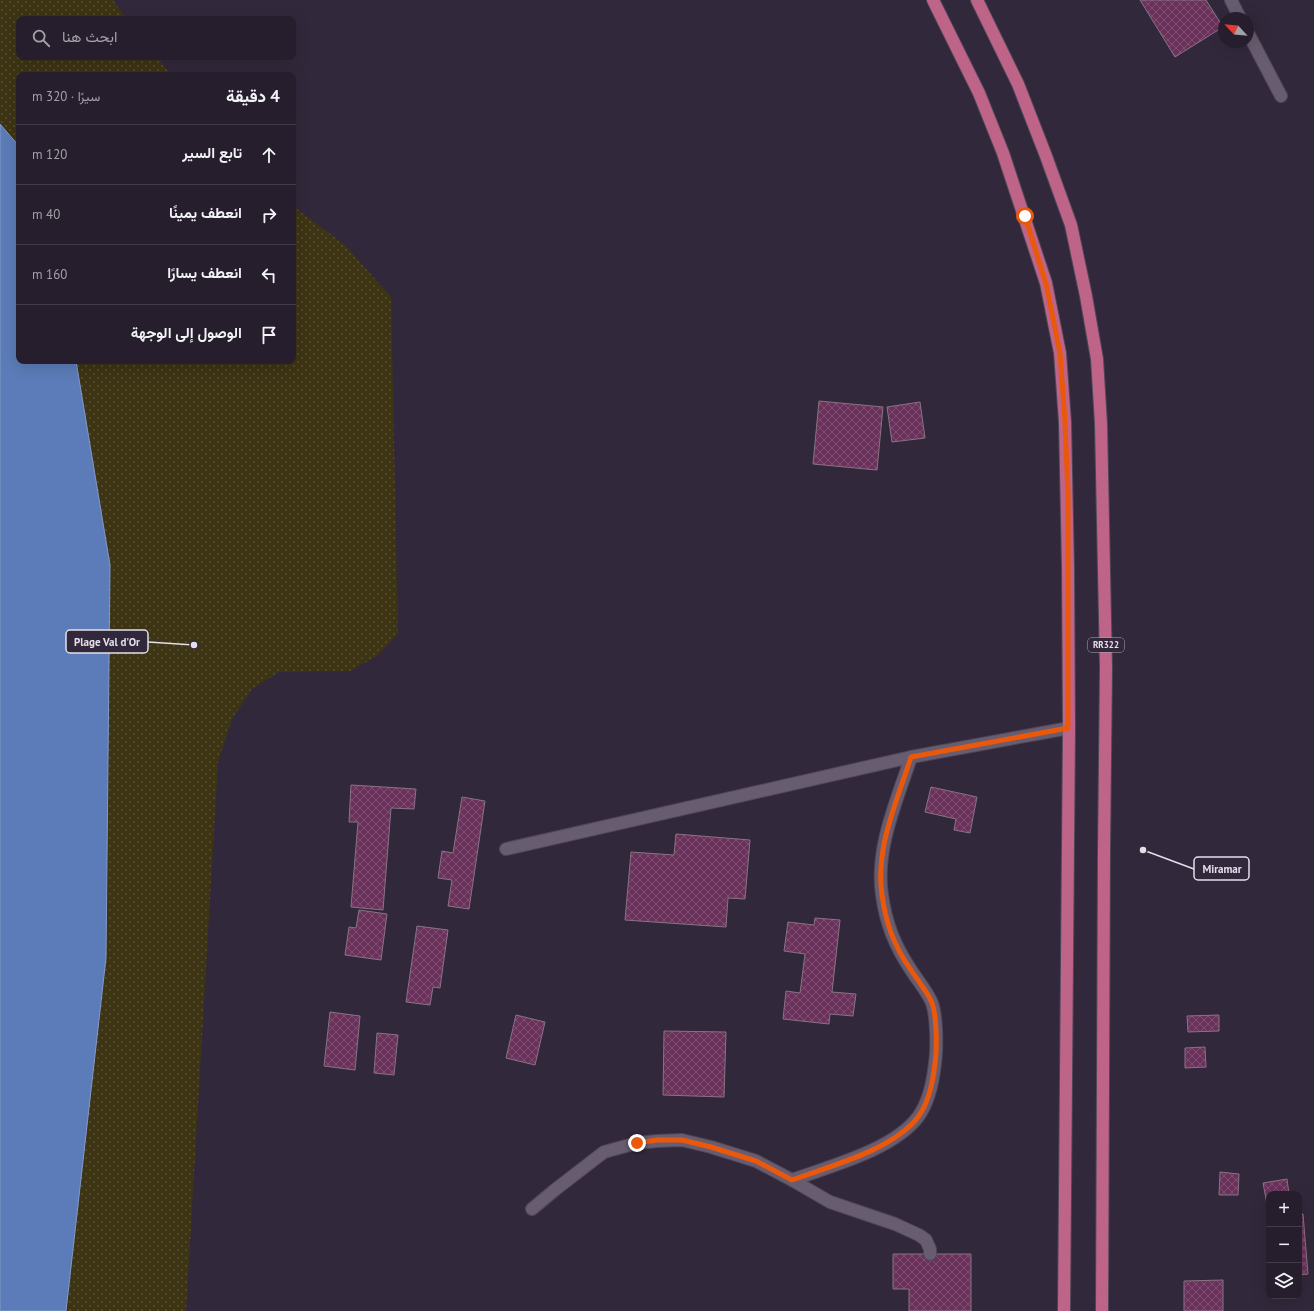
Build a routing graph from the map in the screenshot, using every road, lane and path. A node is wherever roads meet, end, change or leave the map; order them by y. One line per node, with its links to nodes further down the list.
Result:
1 (933, 0): 7 (main road)
2 (977, 0): 14 (main road, RR322)
3 (1231, 0): 4 (street)
4 (1237, 12)
5 (1254, 44): 6 (street)
6 (1281, 96)
7 (1068, 728): 8 (street); 13 (main road)
8 (911, 757): 9 (street); 10 (street)
9 (506, 849)
10 (792, 1180): 11 (street); 12 (street)
11 (532, 1209)
12 (930, 1254)
13 (1064, 1311)
14 (1102, 1311)

